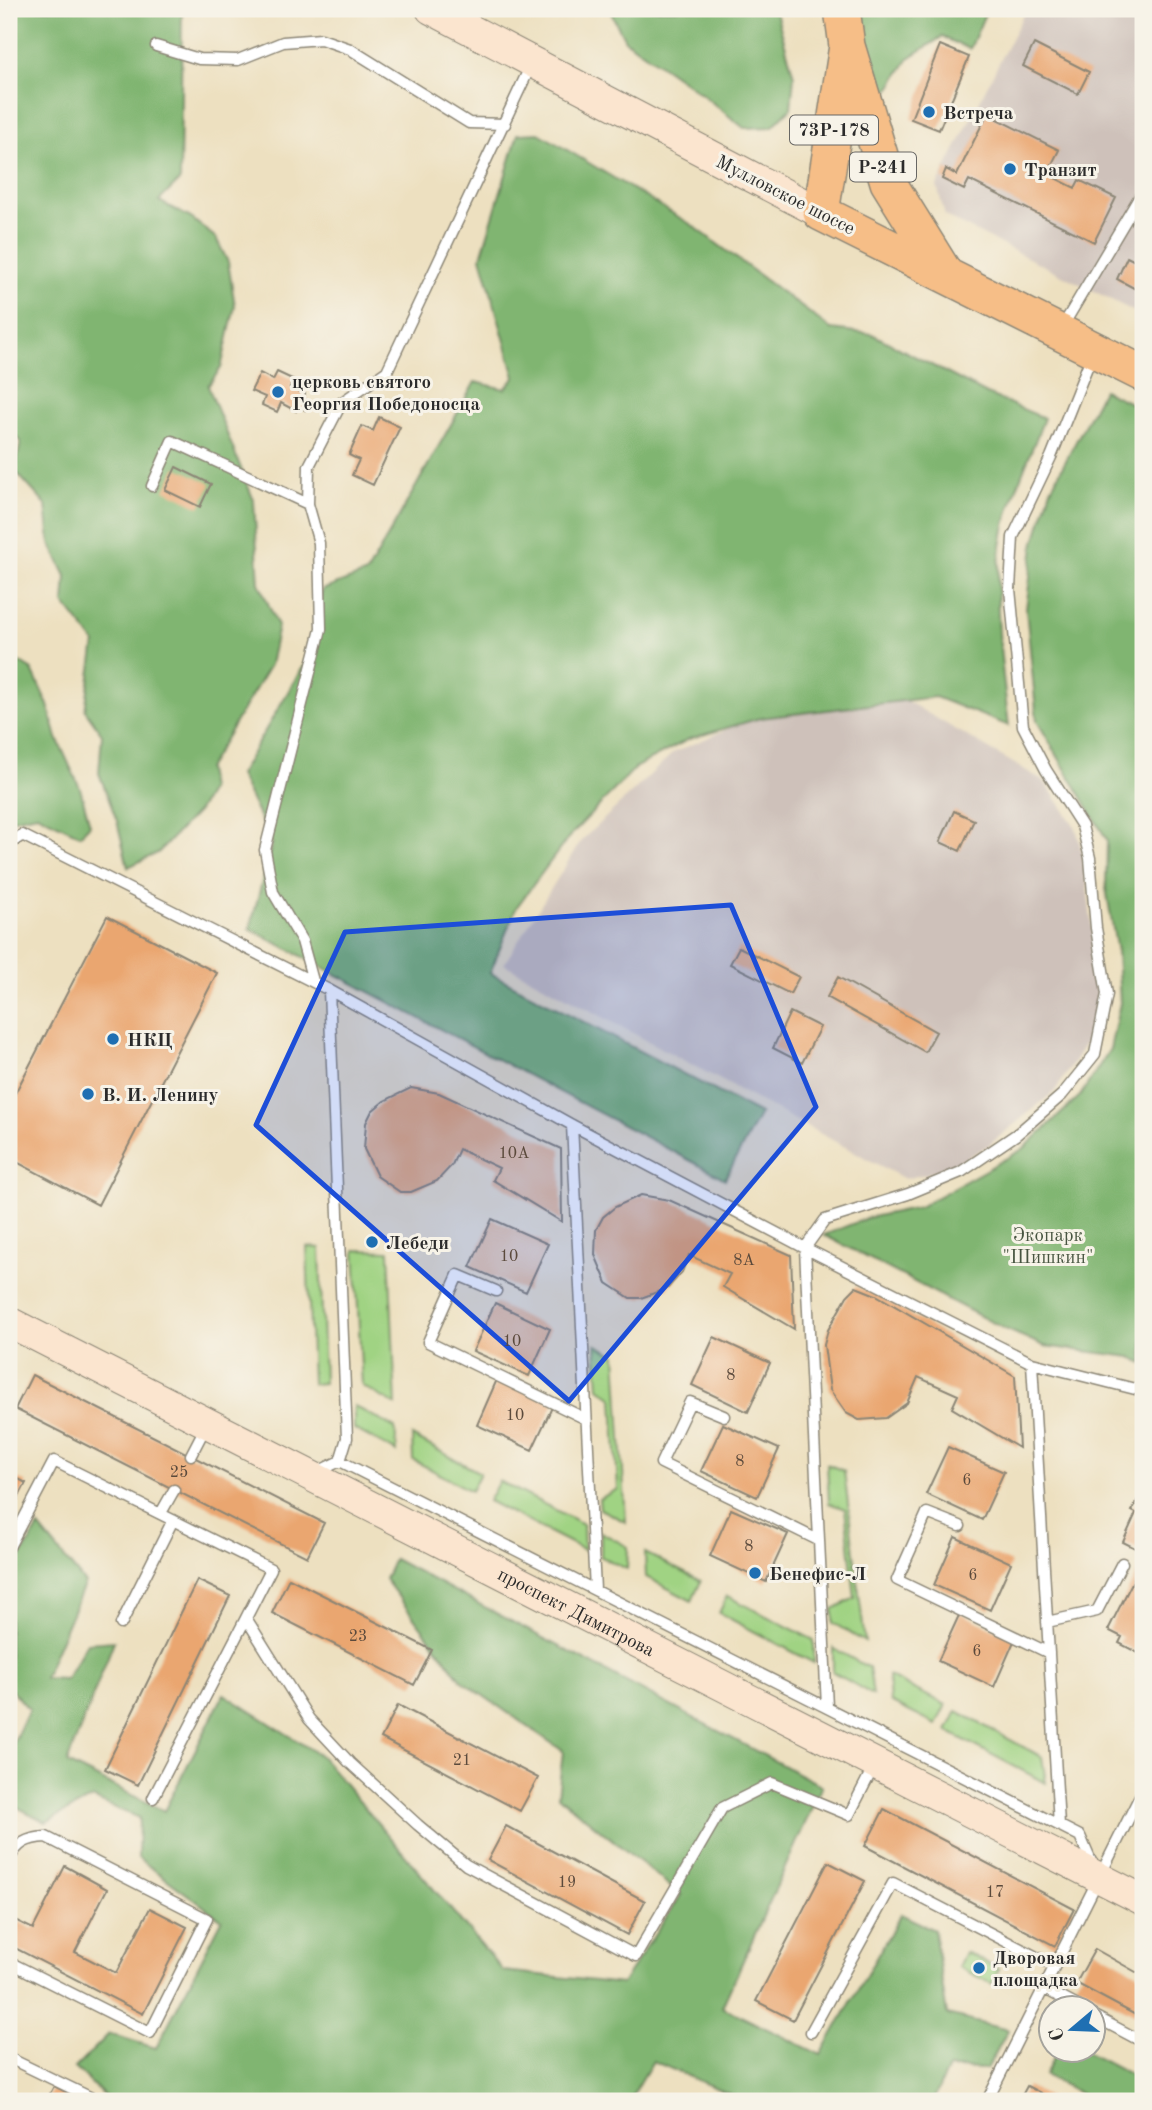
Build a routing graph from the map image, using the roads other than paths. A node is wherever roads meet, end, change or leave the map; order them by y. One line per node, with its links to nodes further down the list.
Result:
1 (431, 9): 5 (main road, Мулловское шоссе)
2 (842, 9): 4 (highway, Р-241)
3 (156, 47): 6 (lane)
4 (846, 47): 8 (highway, 73Р-178); 9 (highway, Р-241)
5 (532, 63): 6 (lane); 8 (main road, Мулловское шоссе)
6 (505, 124): 14 (lane)
7 (1143, 191): 10 (lane)
8 (821, 213): 9 (highway, Мулловское шоссе)
9 (946, 274): 10 (highway, Мулловское шоссе)
10 (1059, 332): 11 (highway, Мулловское шоссе)
11 (1094, 349): 12 (highway, Мулловское шоссе); 19 (lane)
12 (1143, 374)
13 (152, 486): 14 (lane)
14 (308, 504): 16 (lane)
15 (9, 845): 16 (lane)
16 (313, 981): 17 (lane)
17 (329, 990): 18 (lane); 28 (lane)
18 (572, 1125): 19 (lane); 25 (lane)
19 (805, 1248): 22 (lane); 34 (lane)
20 (496, 1291): 25 (lane)
21 (9, 1322): 26 (main road, проспект Димитрова)
22 (1032, 1363): 23 (lane); 39 (lane)
23 (1143, 1391)
24 (723, 1416): 34 (lane)
25 (586, 1419): 37 (lane)
26 (207, 1424): 27 (lane); 29 (main road, проспект Димитрова)
27 (191, 1455)
28 (340, 1461): 29 (lane); 37 (lane)
29 (309, 1476): 43 (main road, проспект Димитрова)
30 (174, 1490): 31 (lane)
31 (161, 1513): 32 (lane); 35 (lane)
32 (173, 1520): 38 (lane); 40 (lane)
33 (960, 1526): 41 (lane)
34 (818, 1540): 42 (lane)
35 (9, 1547)
36 (1122, 1563): 39 (lane)
37 (595, 1590): 42 (lane)
38 (246, 1618): 43 (lane); 45 (lane)
39 (1047, 1622): 41 (lane)
40 (121, 1624)
41 (1049, 1653): 46 (lane)
42 (827, 1707): 46 (lane)
43 (875, 1764): 48 (main road, проспект Димитрова)
44 (1143, 1790): 48 (lane)
45 (153, 1798)
46 (1059, 1825): 48 (lane)
47 (9, 1860): 50 (lane)
48 (1098, 1878): 49 (main road, проспект Димитрова); 51 (lane)
49 (1143, 1900)
50 (9, 1962)
51 (1054, 1966): 52 (lane); 55 (lane)
52 (1043, 1988): 53 (lane); 59 (lane)
53 (1054, 1994)
54 (1106, 2022): 56 (lane)
55 (811, 2032)
56 (1143, 2042)
57 (9, 2058): 58 (lane)
58 (98, 2101)
59 (986, 2101)

